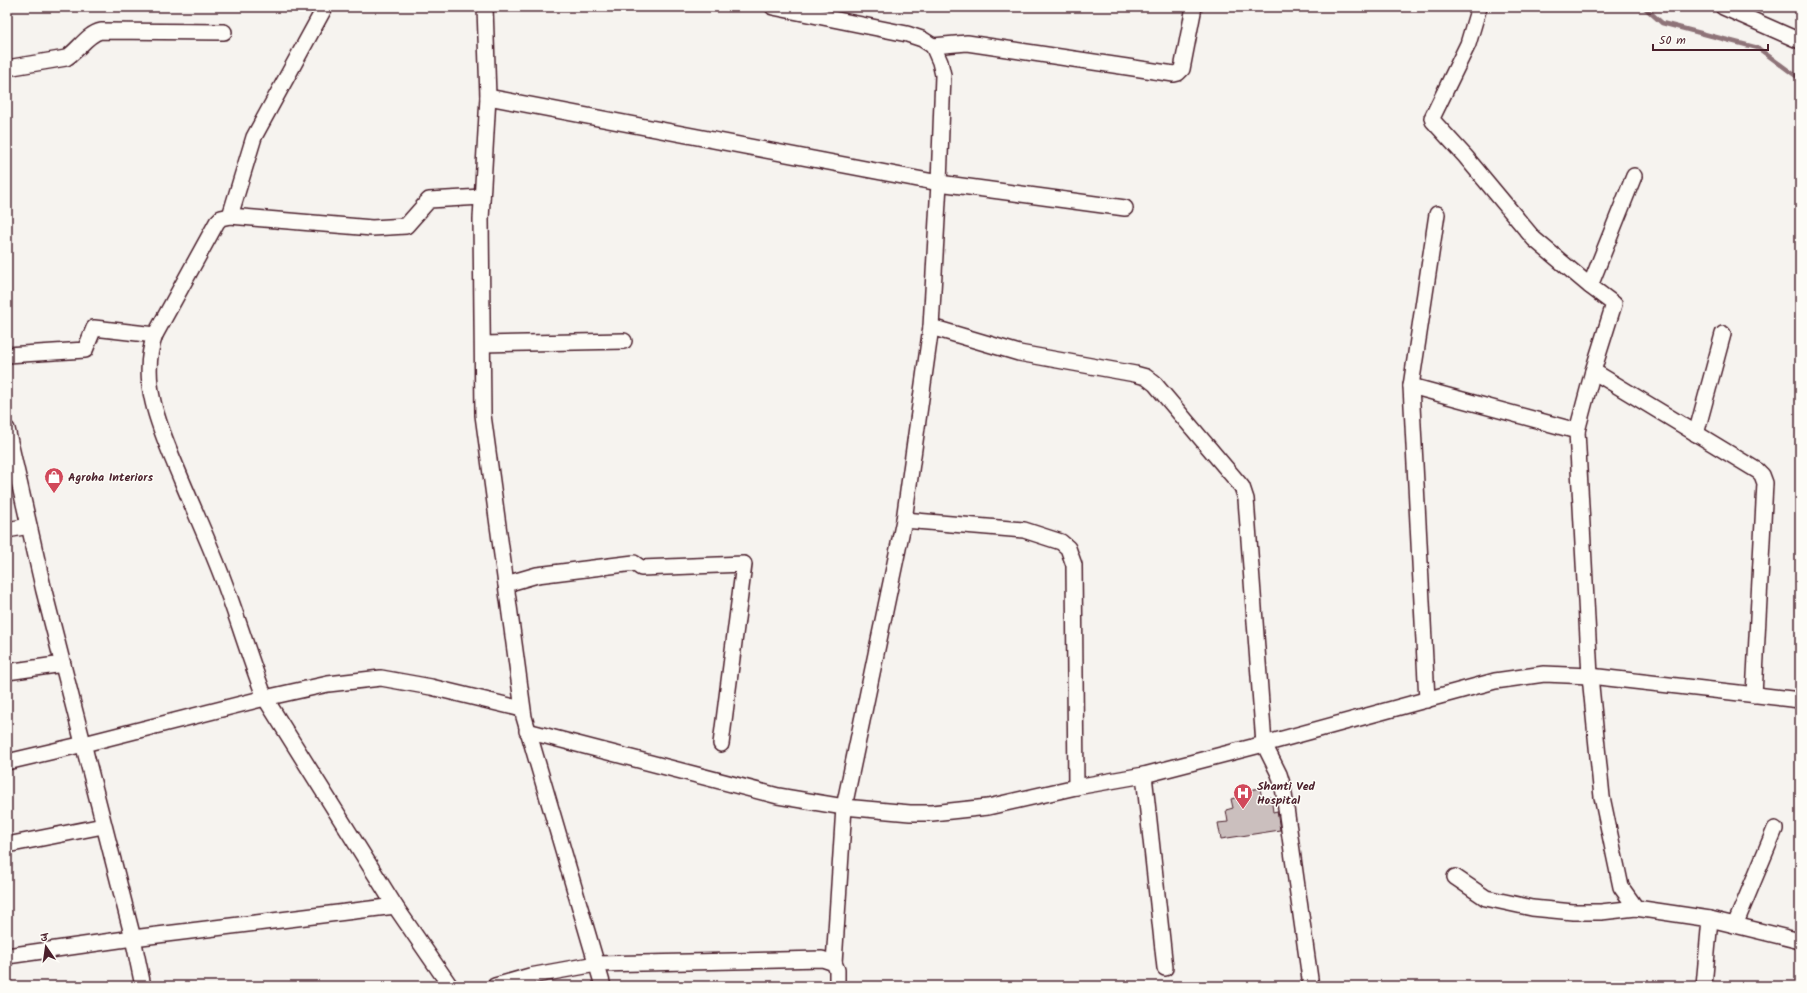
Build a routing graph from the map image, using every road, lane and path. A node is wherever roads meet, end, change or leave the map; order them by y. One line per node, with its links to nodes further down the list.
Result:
1 (325, 7): 17 (street)
2 (485, 7): 11 (street)
3 (773, 7): 9 (street)
4 (1194, 7): 9 (street)
5 (1479, 7): 18 (street)
6 (1723, 7): 8 (street)
7 (224, 32): 10 (street)
8 (1800, 41)
9 (933, 46): 13 (street)
10 (7, 68)
11 (488, 97): 13 (street); 14 (street)
12 (1634, 176): 18 (street)
13 (939, 182): 15 (street); 19 (street)
14 (482, 197): 17 (street); 23 (street)
15 (1124, 208)
16 (1437, 214): 26 (street)
17 (230, 216): 21 (street)
18 (1590, 286): 25 (street)
19 (931, 327): 30 (street); 45 (street)
20 (1723, 334): 29 (street)
21 (155, 335): 24 (street); 38 (street)
22 (624, 341): 23 (street)
23 (482, 344): 33 (street)
24 (7, 354)
25 (1593, 371): 28 (street); 29 (street)
26 (1411, 386): 28 (street); 39 (street)
27 (7, 429): 31 (street)
28 (1577, 431): 36 (street)
29 (1696, 434): 37 (street)
30 (904, 520): 48 (street); 49 (street)
31 (29, 526): 32 (street); 34 (street)
32 (7, 530)
33 (506, 584): 41 (street); 44 (street)
34 (63, 664): 35 (street); 43 (street)
35 (7, 672)
36 (1590, 676): 37 (street); 39 (street); 55 (street)
37 (1754, 695): 40 (street)
38 (265, 698): 41 (street); 43 (street); 54 (street)
39 (1427, 700): 45 (street)
40 (1800, 700)
41 (522, 709): 42 (street)
42 (527, 731): 49 (street); 62 (street)
43 (84, 744): 46 (street); 50 (street)
44 (721, 744)
45 (1264, 744): 47 (street); 69 (street)
46 (7, 762)
47 (1144, 774): 48 (street); 63 (street)
48 (1076, 786): 49 (street)
49 (844, 807): 61 (street)
50 (103, 826): 52 (street); 58 (street)
51 (1775, 829): 57 (street)
52 (7, 845)
53 (1455, 877): 55 (street)
54 (395, 906): 58 (street); 65 (street)
55 (1636, 908): 56 (street)
56 (1710, 919): 57 (street); 70 (street)
57 (1735, 925): 59 (street)
58 (133, 938): 60 (street); 64 (street)
59 (1800, 941)
60 (7, 956)
61 (834, 963): 62 (street); 68 (street)
62 (596, 964): 66 (street); 67 (street)
63 (1165, 968)
64 (143, 986)
65 (450, 986)
66 (495, 986)
67 (603, 986)
68 (837, 986)
69 (1311, 986)
70 (1704, 986)

